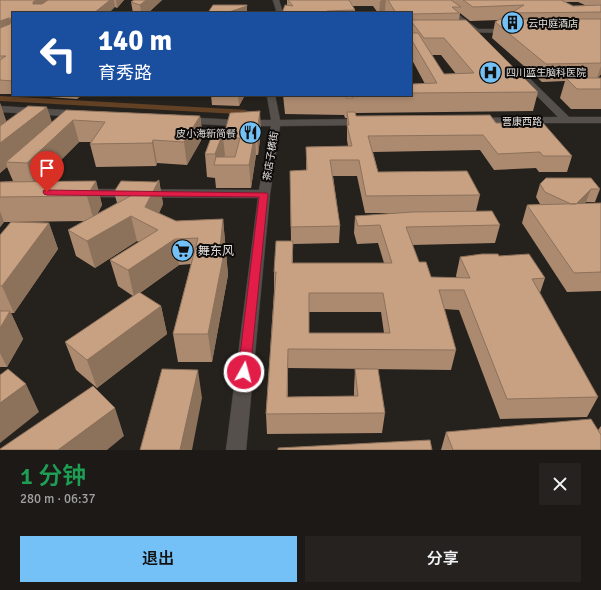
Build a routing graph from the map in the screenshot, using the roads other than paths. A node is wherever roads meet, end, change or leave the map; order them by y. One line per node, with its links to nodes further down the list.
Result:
1 (276, 0): 3 (street)
2 (436, 0): 6 (street)
3 (280, 12)
4 (516, 31): 6 (street)
5 (455, 32): 6 (street)
6 (480, 34)
7 (511, 65): 14 (street)
8 (271, 96): 18 (street, 茶店子横街)
9 (0, 109): 10 (street)
10 (35, 111): 11 (street); 13 (street)
11 (89, 114)
12 (174, 119): 18 (street)
13 (23, 120)
14 (566, 120): 15 (street, 营康西路); 16 (street, 营康西路)
15 (601, 120)
16 (464, 121)
17 (371, 122): 18 (street)
18 (276, 123): 20 (street, 茶店子横街)
19 (70, 192): 20 (street)
20 (264, 194): 21 (street, 茶店子横街)
21 (236, 450)

